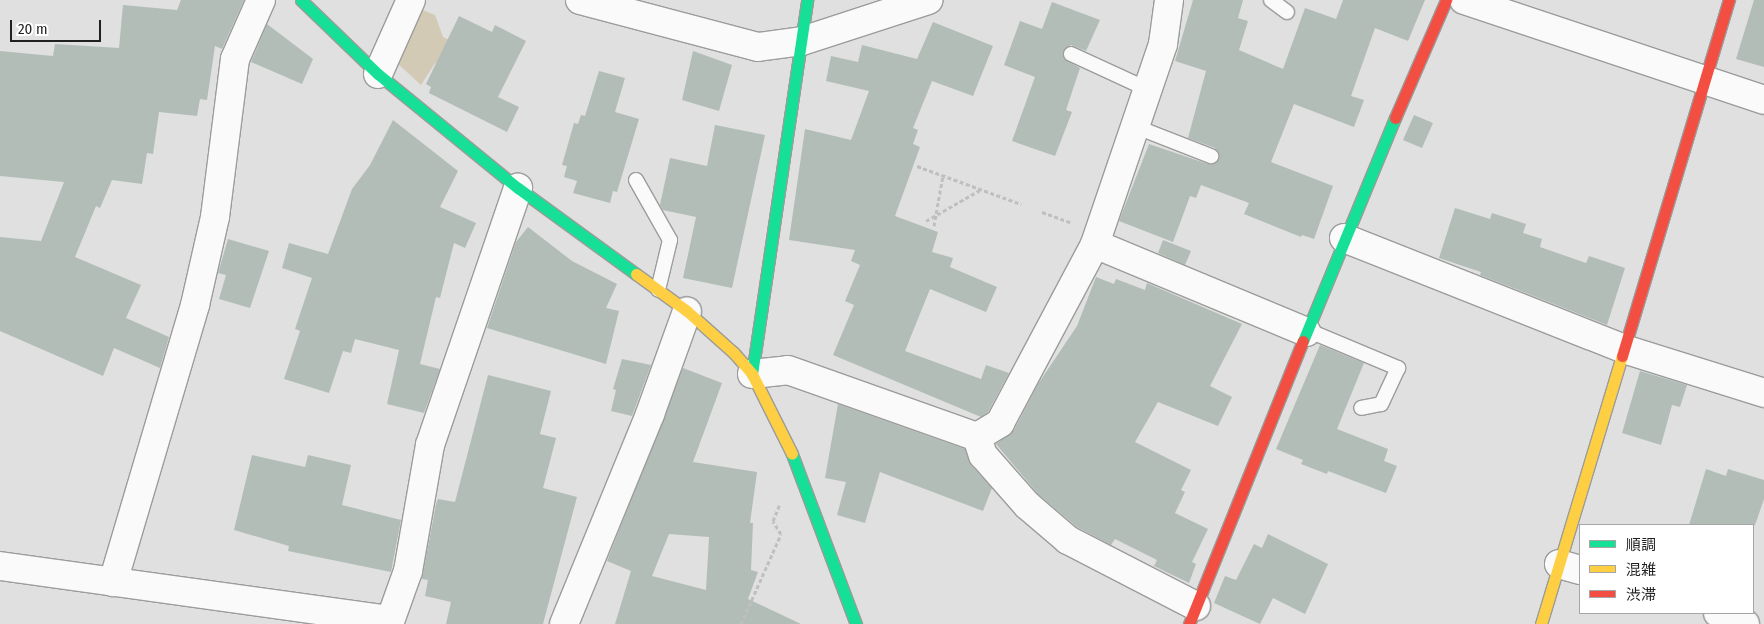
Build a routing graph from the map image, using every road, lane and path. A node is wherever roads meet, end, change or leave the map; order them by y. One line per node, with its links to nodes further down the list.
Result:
1 (261, 0): 45 (street)
2 (301, 0): 15 (street)
3 (411, 0): 15 (street)
4 (580, 0): 13 (street)
5 (807, 0): 13 (street)
6 (928, 0): 13 (street)
7 (1169, 0): 17 (street)
8 (1271, 0): 12 (lane)
9 (1446, 0): 30 (street)
10 (1464, 0): 16 (street)
11 (1729, 0): 16 (street)
12 (1286, 12)
13 (802, 42): 36 (street)
14 (1071, 54): 17 (lane)
15 (378, 74): 24 (street)
16 (1704, 80): 18 (street); 35 (street)
17 (1147, 89): 19 (street)
18 (1764, 100)
19 (1134, 126): 20 (lane); 31 (street)
20 (1211, 156)
21 (916, 166): 22 (path)
22 (943, 176): 25 (path); 27 (path)
23 (636, 180): 32 (lane)
24 (518, 188): 32 (street); 48 (street)
25 (981, 190): 26 (path); 27 (path)
26 (1021, 204)
27 (936, 215): 28 (path); 29 (path)
28 (926, 221)
29 (934, 226)
30 (1344, 238): 34 (street); 35 (street)
31 (1095, 244): 34 (street); 39 (street)
32 (658, 290): 33 (street)
33 (687, 310): 36 (street); 49 (street)
34 (1307, 331): 38 (lane); 47 (street)
35 (1624, 349): 37 (street); 41 (street)
36 (752, 374): 39 (street); 40 (street)
37 (1764, 393)
38 (1361, 408)
39 (977, 437): 47 (street)
40 (796, 462): 50 (path); 51 (street)
41 (1581, 524)
42 (1579, 531): 44 (street)
43 (0, 566): 45 (street)
44 (1570, 567): 52 (street)
45 (113, 582): 48 (street)
46 (1720, 614): 53 (street)
47 (1193, 615)
48 (389, 622)
49 (564, 624)
50 (741, 624)
51 (856, 624)
52 (1541, 624)
53 (1745, 624)

